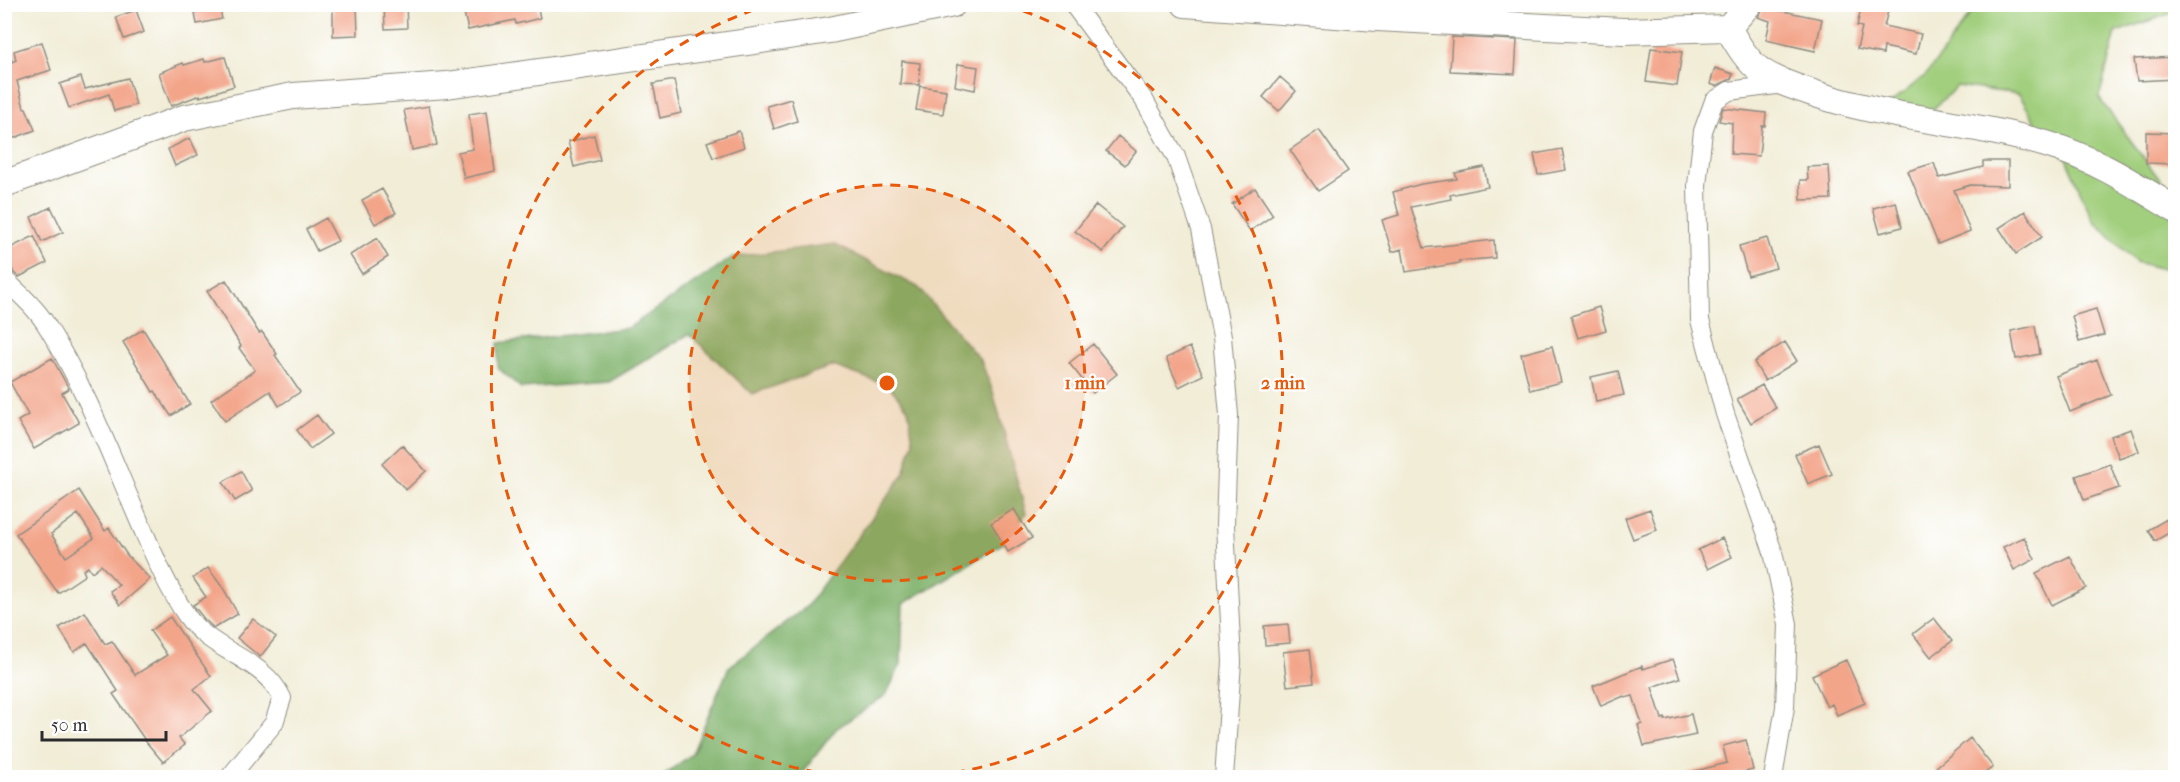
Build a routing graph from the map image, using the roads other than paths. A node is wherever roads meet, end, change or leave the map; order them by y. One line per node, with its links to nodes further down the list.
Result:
1 (953, 4): 7 (street)
2 (1073, 4): 11 (street)
3 (1185, 4): 5 (street)
4 (1749, 4): 5 (street)
5 (1728, 28): 6 (street)
6 (1786, 84): 8 (street); 12 (street)
7 (4, 184)
8 (2175, 210)
9 (4, 279): 10 (street)
10 (229, 777)
11 (1224, 777)
12 (1773, 777)

